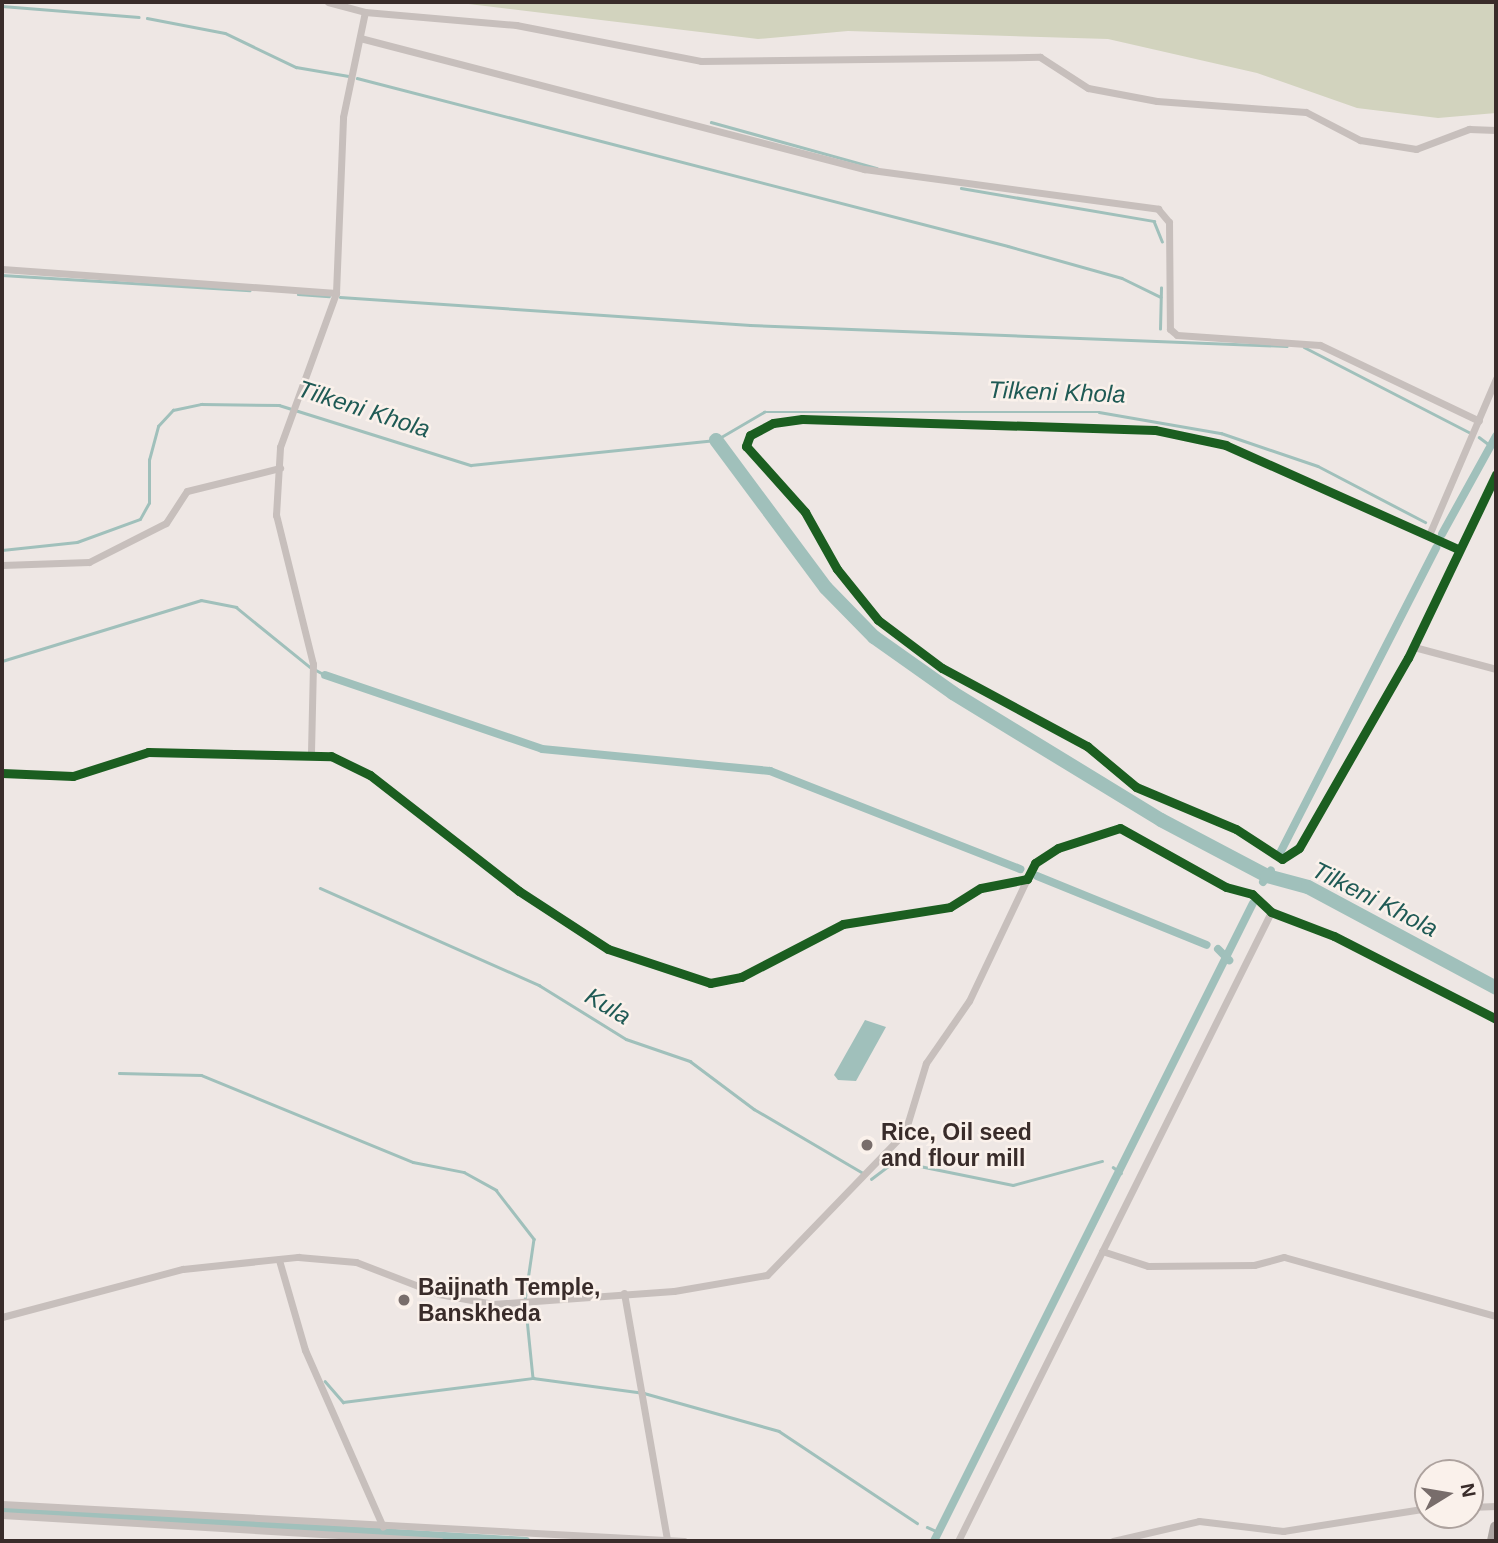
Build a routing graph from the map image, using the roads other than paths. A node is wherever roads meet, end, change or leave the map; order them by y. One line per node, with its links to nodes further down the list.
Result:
1 (328, 2): 2 (street)
2 (365, 12): 3 (street); 4 (street)
3 (360, 38): 6 (street); 8 (street)
4 (1496, 130)
5 (2, 269): 6 (street)
6 (335, 293): 9 (street)
7 (1496, 379): 8 (street)
8 (1479, 421): 11 (street)
9 (281, 468): 13 (street); 16 (street)
10 (1496, 474): 12 (street)
11 (1429, 535): 12 (street); 14 (street)
12 (1458, 549): 14 (street)
13 (2, 565)
14 (1414, 647): 15 (street)
15 (1496, 669)
16 (311, 752): 17 (street); 18 (street)
17 (2, 773)
18 (1027, 879): 19 (street); 23 (street)
19 (1272, 912): 20 (street); 21 (street)
20 (1496, 1019)
21 (1102, 1251): 25 (street); 34 (street)
22 (279, 1260): 23 (street); 24 (street); 29 (street)
23 (624, 1293): 31 (street)
24 (2, 1317)
25 (1496, 1317)
26 (2, 1504): 29 (street)
27 (1414, 1510): 35 (street)
28 (2, 1515): 32 (street)
29 (383, 1527): 31 (street)
30 (1496, 1527): 36 (highway)
31 (667, 1540): 33 (street)
32 (440, 1541)
33 (684, 1541)
34 (958, 1541)
35 (1113, 1541)
36 (1493, 1541)

